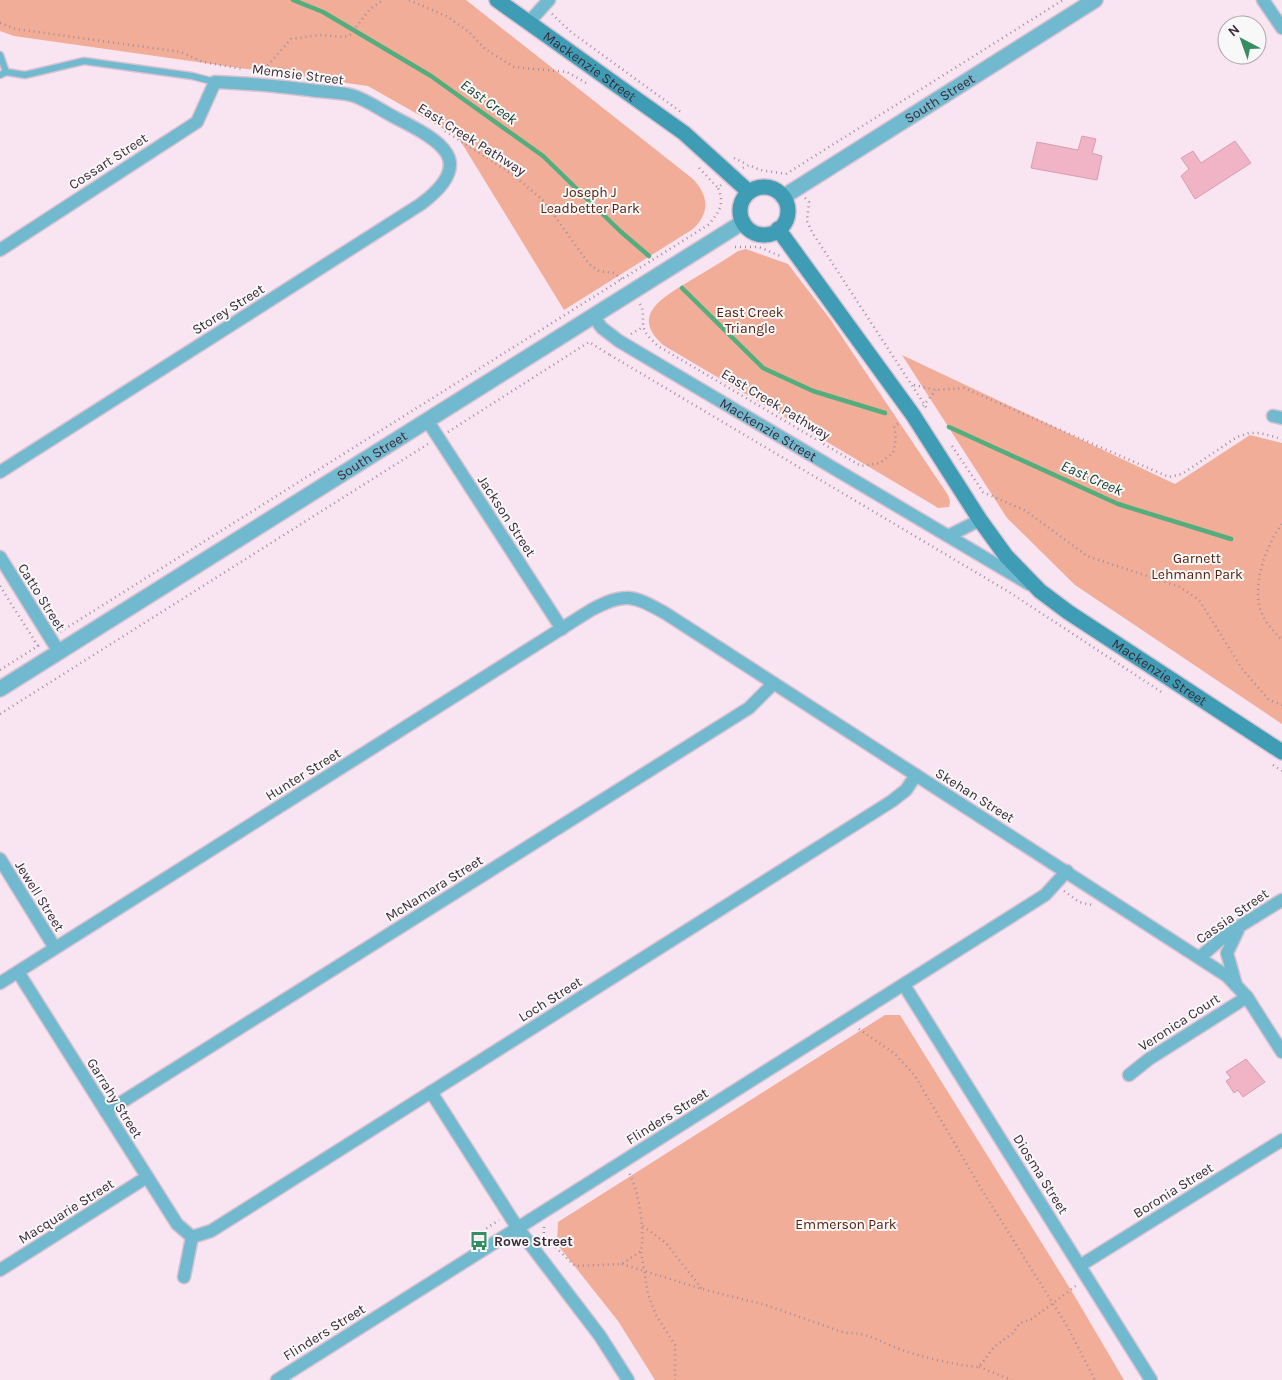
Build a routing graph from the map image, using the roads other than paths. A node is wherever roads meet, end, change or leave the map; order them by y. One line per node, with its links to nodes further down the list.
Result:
1 (497, 0): 5 (main road, Mackenzie Street)
2 (1095, 0): 12 (street, South Street)
3 (1263, 0): 6 (street)
4 (546, 4): 5 (street)
5 (529, 22): 11 (main road, Mackenzie Street)
6 (1282, 28)
7 (0, 55): 8 (lane)
8 (3, 74): 9 (lane)
9 (214, 82): 10 (street, Memsie Street); 15 (street, Cossart Street)
10 (449, 156): 18 (street, Storey Street)
11 (749, 192): 12 (main road); 13 (main road)
12 (783, 196): 14 (main road)
13 (743, 222): 14 (main road); 16 (street, South Street)
14 (778, 229): 19 (main road, Mackenzie Street)
15 (0, 250)
16 (594, 316): 17 (street, South Street); 20 (street, Mackenzie Street)
17 (428, 420): 24 (street, Jackson Street); 25 (street, South Street)
18 (0, 472)
19 (980, 520): 20 (street); 22 (main road, Mackenzie Street)
20 (948, 536): 22 (street, Mackenzie Street)
21 (0, 557): 25 (street, Catto Street)
22 (1040, 591): 28 (main road, Mackenzie Street)
23 (625, 596): 24 (street, Hunter Street); 26 (street, Skehan Street)
24 (562, 629): 34 (street, Hunter Street)
25 (53, 655): 27 (street, South Street)
26 (773, 684): 29 (street, Skehan Street); 44 (street, McNamara Street)
27 (0, 689)
28 (1282, 752)
29 (916, 775): 31 (street, Skehan Street); 43 (street, Loch Street)
30 (0, 859): 34 (street, Jewell Street)
31 (1067, 871): 35 (street, Skehan Street); 38 (street, Flinders Street)
32 (1282, 900): 33 (street, Cassia Street)
33 (1240, 926): 35 (street, Cassia Street); 39 (street)
34 (55, 948): 36 (street, Hunter Street)
35 (1200, 957): 39 (street, Skehan Street)
36 (18, 972): 37 (street, Hunter Street); 44 (street, Garrahy Street)
37 (0, 983)
38 (904, 985): 47 (street, Flinders Street); 49 (street, Diosma Street)
39 (1236, 985): 40 (street, Skehan Street)
40 (1247, 996): 41 (street, Skehan Street); 42 (street, Veronica Court)
41 (1282, 1052)
42 (1129, 1075)
43 (431, 1092): 47 (street); 48 (street, Loch Street)
44 (106, 1112): 46 (street, Garrahy Street)
45 (1282, 1140): 49 (street, Boronia Street)
46 (147, 1177): 48 (street, Garrahy Street); 50 (street, Macquarie Street)
47 (517, 1227): 52 (street, Flinders Street); 53 (street)
48 (192, 1236): 51 (street)
49 (1081, 1265): 54 (street, Diosma Street)
50 (0, 1270)
51 (184, 1278)
52 (277, 1380)
53 (628, 1380)
54 (1151, 1380)

